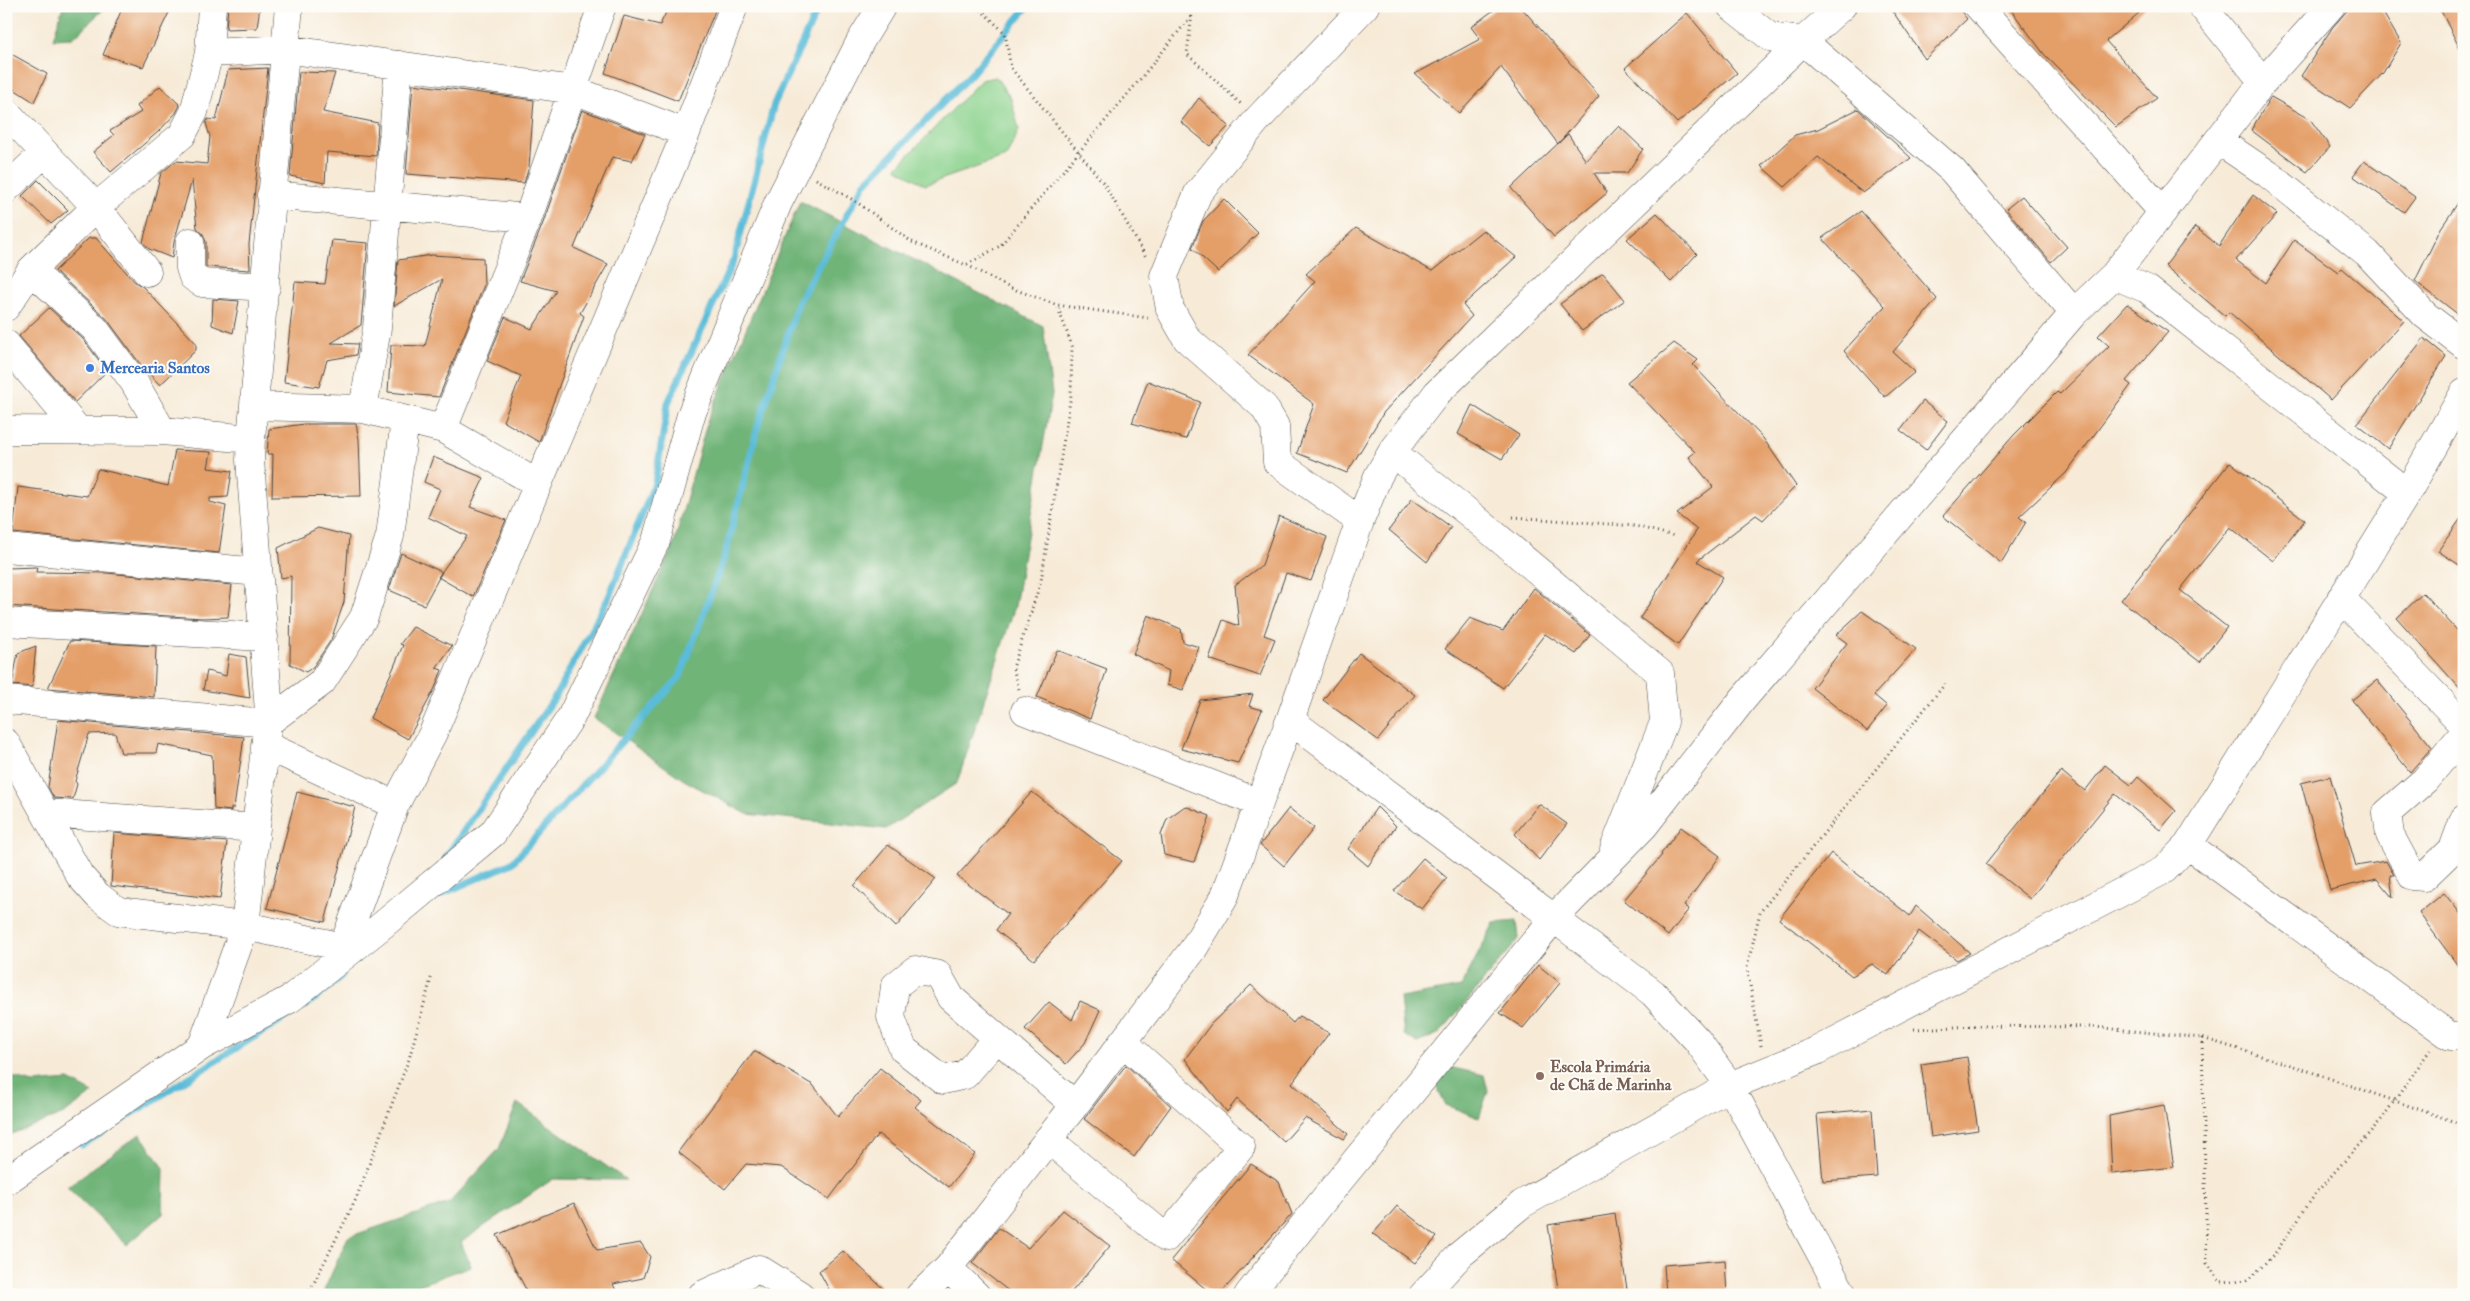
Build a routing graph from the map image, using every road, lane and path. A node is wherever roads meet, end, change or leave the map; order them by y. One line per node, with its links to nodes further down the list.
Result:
1 (212, 6): 17 (street)
2 (289, 6): 16 (street)
3 (602, 6): 20 (street)
4 (734, 6): 23 (street)
5 (882, 6): 27 (street)
6 (977, 6): 26 (path)
7 (1192, 6): 14 (path)
8 (1365, 6): 22 (street)
9 (1731, 6): 15 (street)
10 (1842, 6): 15 (street)
11 (1978, 6): 32 (street)
12 (2202, 6): 19 (street)
13 (2332, 6): 19 (street)
14 (1192, 15): 22 (path); 26 (path)
15 (1803, 41): 43 (street); 56 (street)
16 (285, 49): 17 (street); 18 (street); 29 (street)
17 (209, 53): 31 (street)
18 (399, 65): 20 (street); 30 (street)
19 (2263, 82): 24 (street)
20 (574, 90): 23 (street); 33 (street)
21 (6, 112): 25 (street)
22 (1257, 120): 40 (street)
23 (686, 133): 57 (street)
24 (2220, 141): 32 (street); 46 (street)
25 (44, 152): 28 (street); 31 (street)
26 (1077, 152): 35 (path); 40 (path)
27 (796, 168): 35 (path); 84 (street)
28 (6, 188)
29 (271, 195): 30 (street); 39 (street)
30 (388, 206): 33 (street); 49 (street)
31 (96, 208): 36 (street); 37 (street)
32 (2163, 212): 38 (street)
33 (528, 218): 51 (street)
34 (190, 242): 39 (street)
35 (966, 265): 41 (path)
36 (32, 270): 42 (street); 54 (street)
37 (147, 272)
38 (2114, 274): 43 (street); 58 (street)
39 (266, 287): 48 (street)
40 (1167, 289): 44 (street)
41 (1057, 305): 44 (path); 69 (path)
42 (6, 307)
43 (2074, 313): 81 (street)
44 (1181, 329): 60 (street)
45 (6, 344): 53 (street)
46 (2464, 345)
47 (2462, 398): 58 (street)
48 (255, 406): 49 (street); 55 (street)
49 (363, 409): 50 (street)
50 (405, 420): 51 (street); 72 (street)
51 (443, 429): 57 (street)
52 (6, 430): 53 (street)
53 (78, 430): 54 (street)
54 (162, 431): 55 (street)
55 (251, 439): 63 (street)
56 (1392, 452): 60 (street); 81 (street)
57 (538, 484): 76 (street)
58 (2407, 493): 64 (street)
59 (1509, 517): 61 (path)
60 (1360, 521): 70 (street)
61 (1674, 536)
62 (6, 548): 63 (street)
63 (258, 572): 66 (street)
64 (2341, 598): 71 (street); 80 (street)
65 (6, 622): 66 (street)
66 (264, 637): 72 (street)
67 (1945, 684): 92 (path)
68 (6, 700): 72 (street)
69 (1025, 711): 75 (street)
70 (1290, 720): 75 (street); 82 (street)
71 (2464, 726)
72 (266, 734): 76 (street); 79 (street)
73 (2464, 734): 78 (street)
74 (6, 743): 77 (street)
75 (1259, 803): 90 (street)
76 (395, 805): 84 (street)
77 (47, 813): 79 (street); 83 (street)
78 (2464, 819)
79 (256, 828): 83 (street)
80 (2188, 845): 87 (street); 92 (street)
81 (1610, 860): 82 (street)
82 (1554, 917): 93 (street); 105 (street)
83 (245, 926): 84 (street); 91 (street)
84 (348, 948): 91 (street)
85 (432, 975): 100 (path)
86 (1913, 1029): 89 (path)
87 (2453, 1034): 94 (path)
88 (997, 1038): 95 (street)
89 (2202, 1038): 94 (path); 94 (path)
90 (1124, 1042): 95 (street); 97 (street)
91 (202, 1046): 98 (street)
92 (1766, 1072): 93 (street)
93 (1730, 1086): 106 (street); 107 (street)
94 (2395, 1101): 96 (path)
95 (1075, 1106): 97 (street)
96 (2464, 1125)
97 (1048, 1139): 99 (street)
98 (6, 1181)
99 (948, 1268): 103 (street); 104 (street)
100 (308, 1295)
101 (702, 1295): 102 (street)
102 (800, 1295)
103 (920, 1295)
104 (976, 1295)
105 (1248, 1295)
106 (1423, 1295)
107 (1844, 1295)

